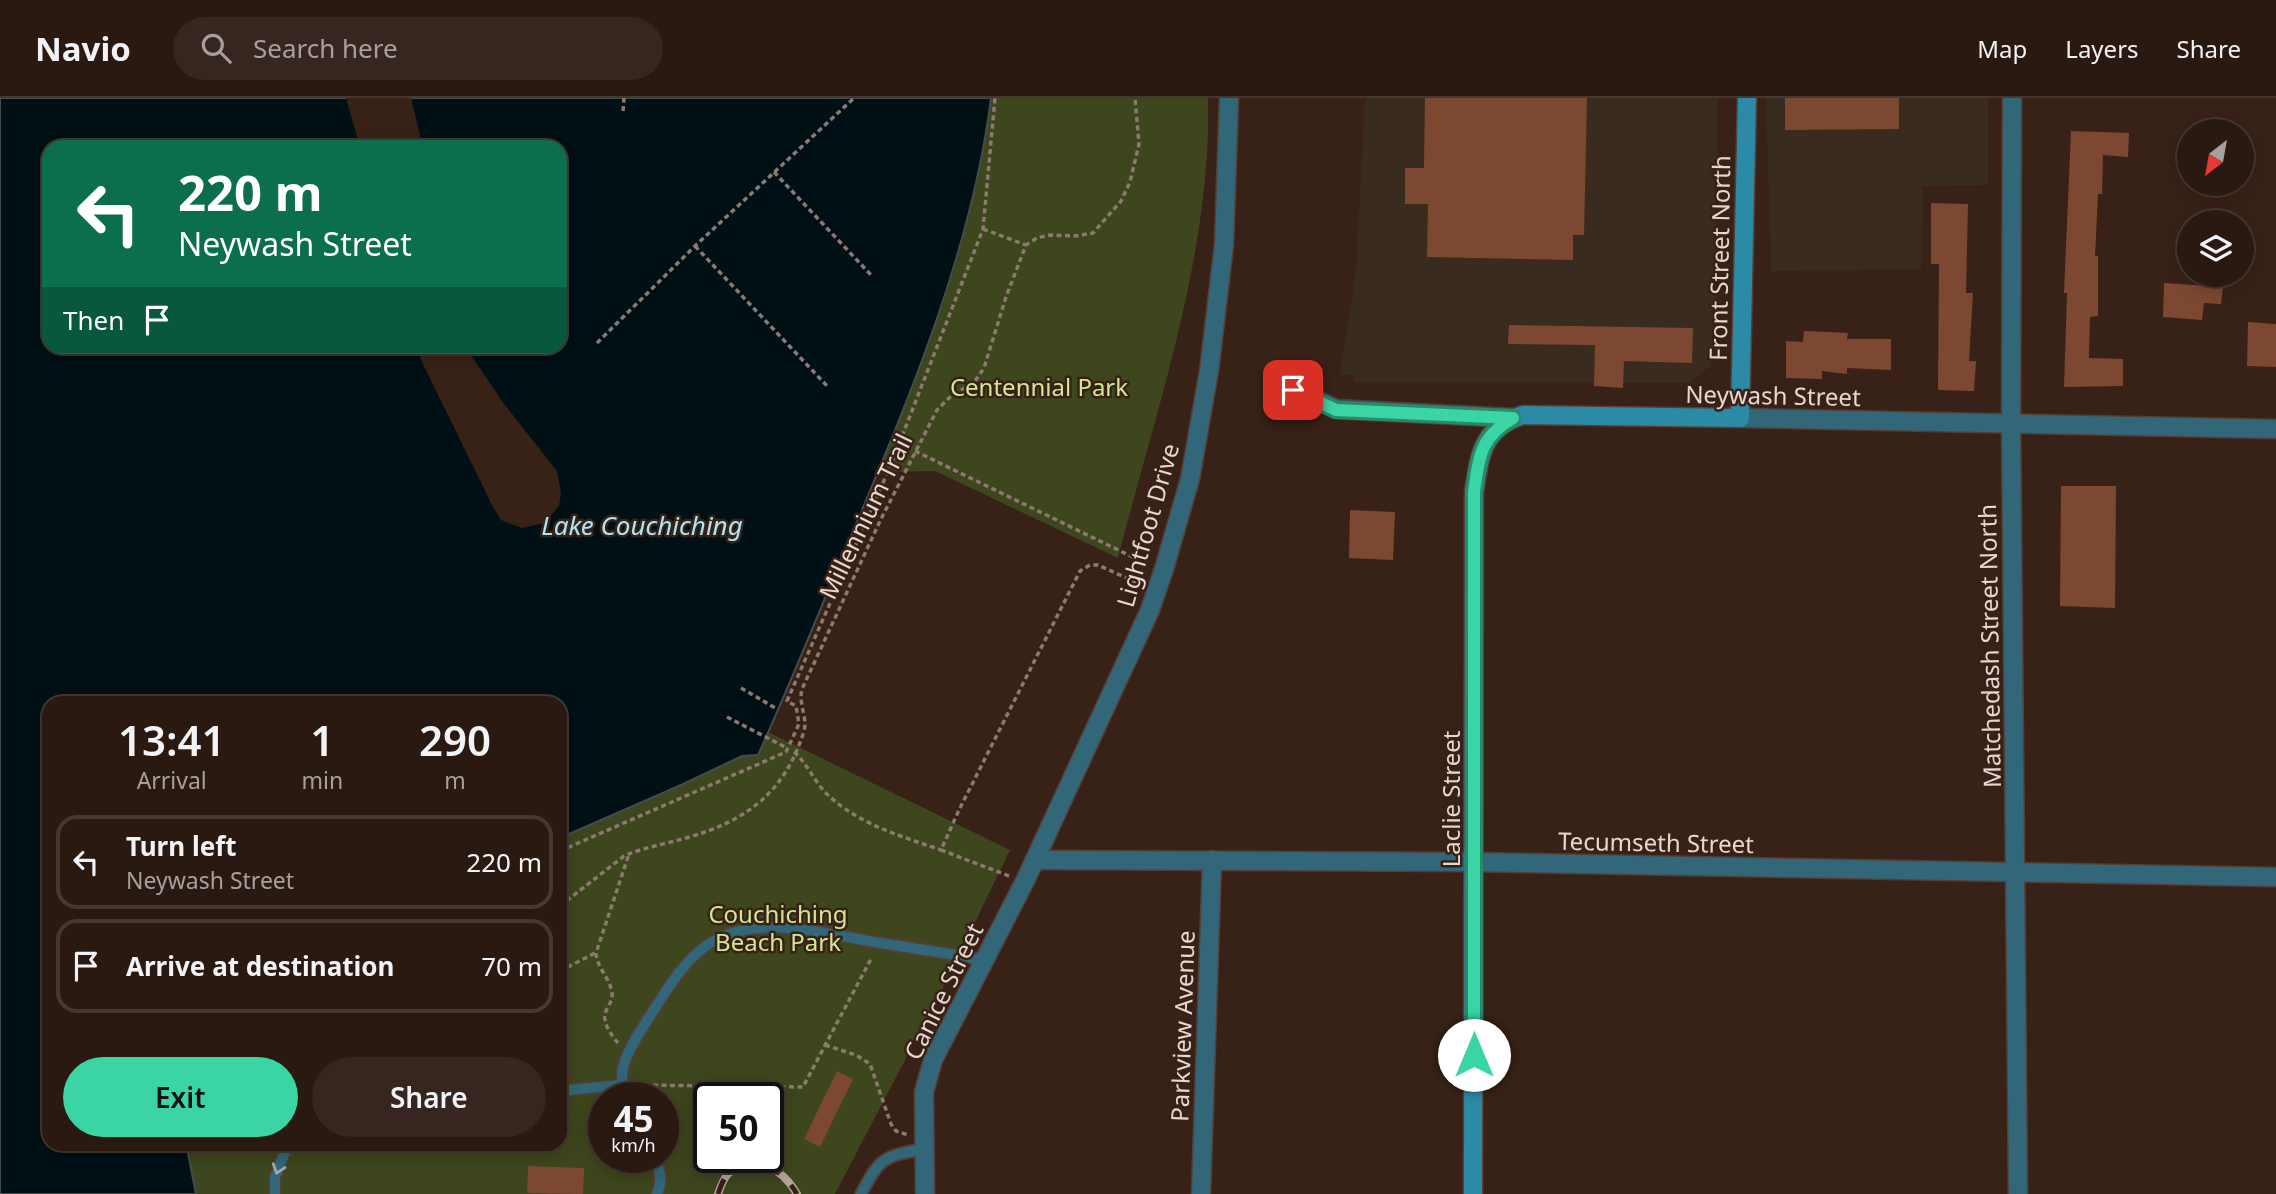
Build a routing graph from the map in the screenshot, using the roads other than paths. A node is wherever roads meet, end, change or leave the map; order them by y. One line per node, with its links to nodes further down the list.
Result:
1 (1229, 98): 9 (street, Lightfoot Drive)
2 (1747, 98): 6 (main road, Front Street North)
3 (2012, 98): 7 (street, Matchedash Street North)
4 (1276, 381): 5 (street, Neywash Street)
5 (1513, 418): 6 (main road, Neywash Street); 11 (main road, Laclie Street)
6 (1740, 418): 7 (street, Neywash Street)
7 (2011, 424): 8 (street, Neywash Street); 12 (street, Matchedash Street North)
8 (2276, 429)
9 (1035, 860): 10 (street, Tecumseth Street); 14 (street, Canice Street)
10 (1212, 860): 11 (street, Tecumseth Street); 25 (street, Parkview Avenue)
11 (1474, 862): 12 (street, Tecumseth Street); 26 (main road, Laclie Street)
12 (2017, 873): 13 (street, Tecumseth Street); 27 (street, Matchedash Street North)
13 (2276, 877)
14 (984, 962): 15 (lane); 18 (street, Canice Street)
15 (621, 1082)
16 (588, 1088): 17 (lane)
17 (567, 1089)
18 (917, 1150): 23 (lane); 24 (street, Canice Street)
19 (285, 1151): 21 (lane, one-way to 21)
20 (660, 1173): 22 (lane)
21 (275, 1194)
22 (657, 1194)
23 (861, 1194)
24 (925, 1194)
25 (1201, 1194)
26 (1473, 1194)
27 (2018, 1194)

